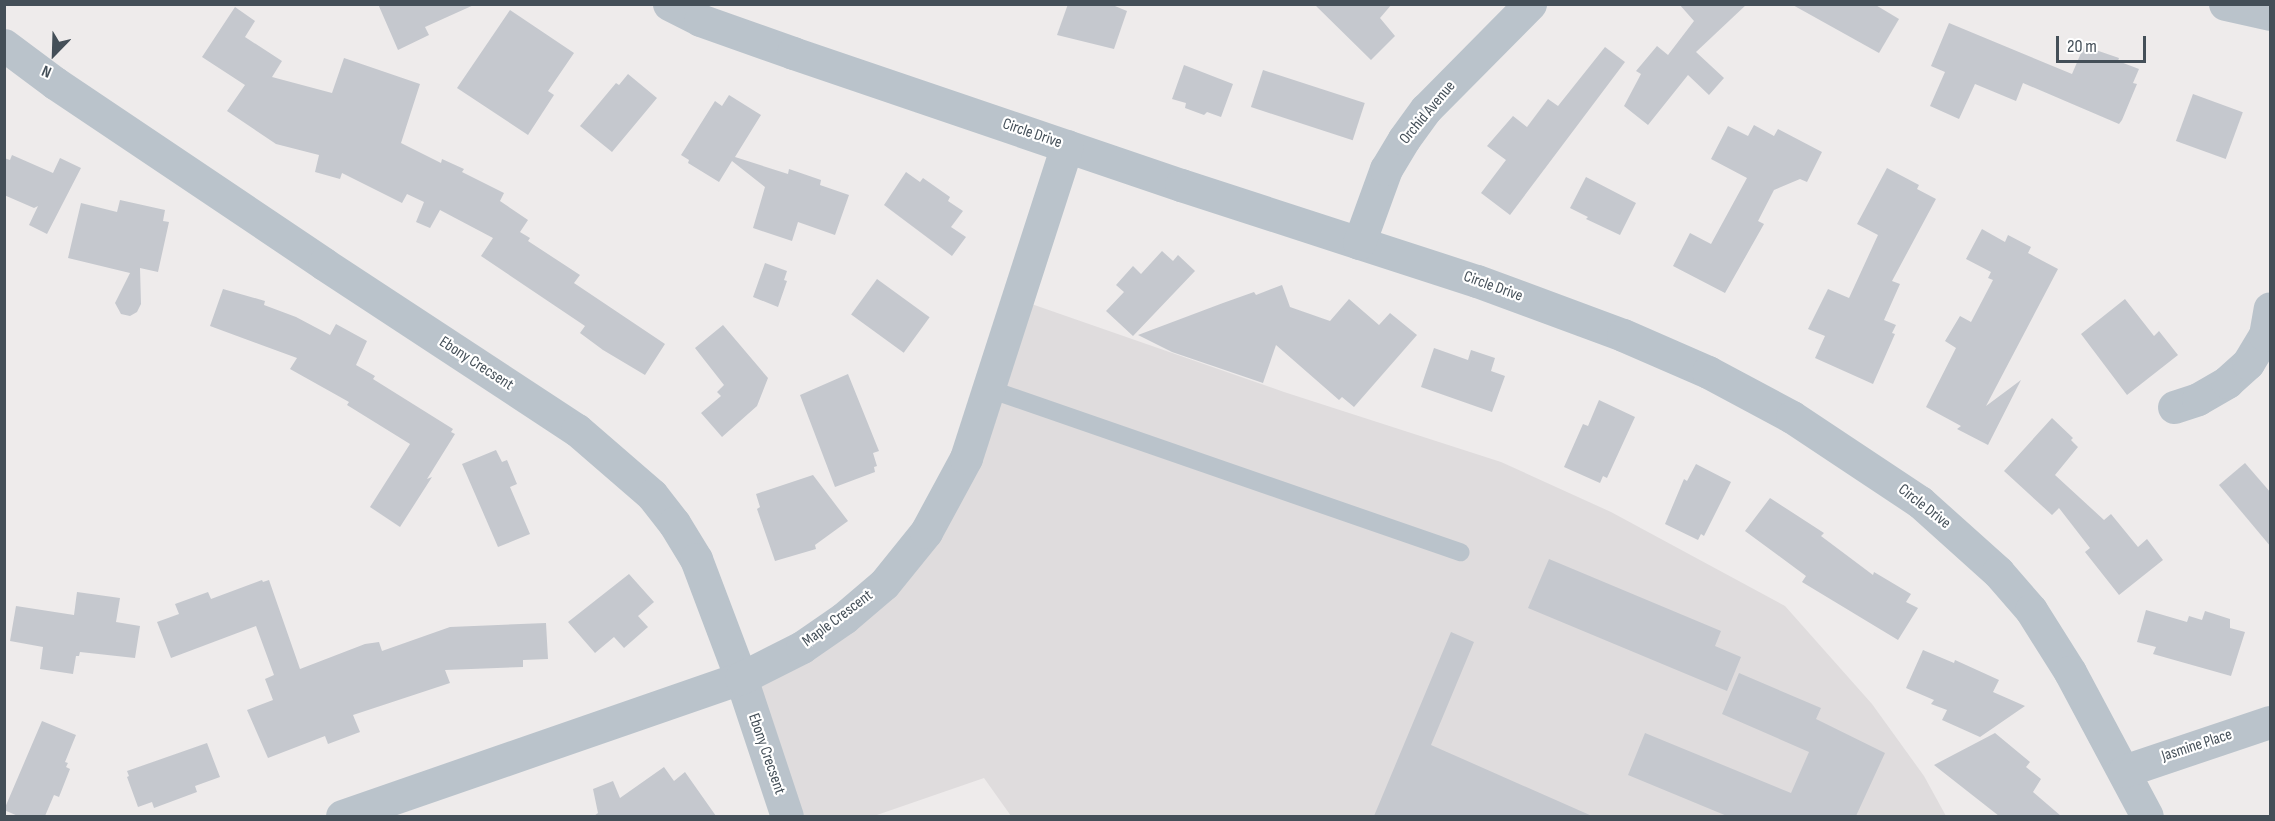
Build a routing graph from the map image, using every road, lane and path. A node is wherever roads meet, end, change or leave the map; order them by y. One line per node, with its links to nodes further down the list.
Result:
1 (669, 4): 6 (street, Circle Drive)
2 (1530, 4): 7 (street, Orchid Avenue)
3 (2225, 4): 4 (street)
4 (2271, 14)
5 (4, 45): 12 (street, Ebony Crecsent)
6 (1067, 146): 7 (street, Circle Drive); 9 (street, Maple Crescent)
7 (1359, 243): 14 (street, Circle Drive)
8 (2271, 308): 10 (street)
9 (989, 389): 11 (lane); 12 (street, Maple Crescent)
10 (2174, 407)
11 (1461, 552)
12 (741, 678): 15 (street, Maple Crescent); 16 (street, Ebony Crecsent)
13 (2271, 722): 14 (street, Jasmine Place)
14 (2124, 771): 17 (street, Circle Drive)
15 (342, 816)
16 (787, 816)
17 (2147, 816)

